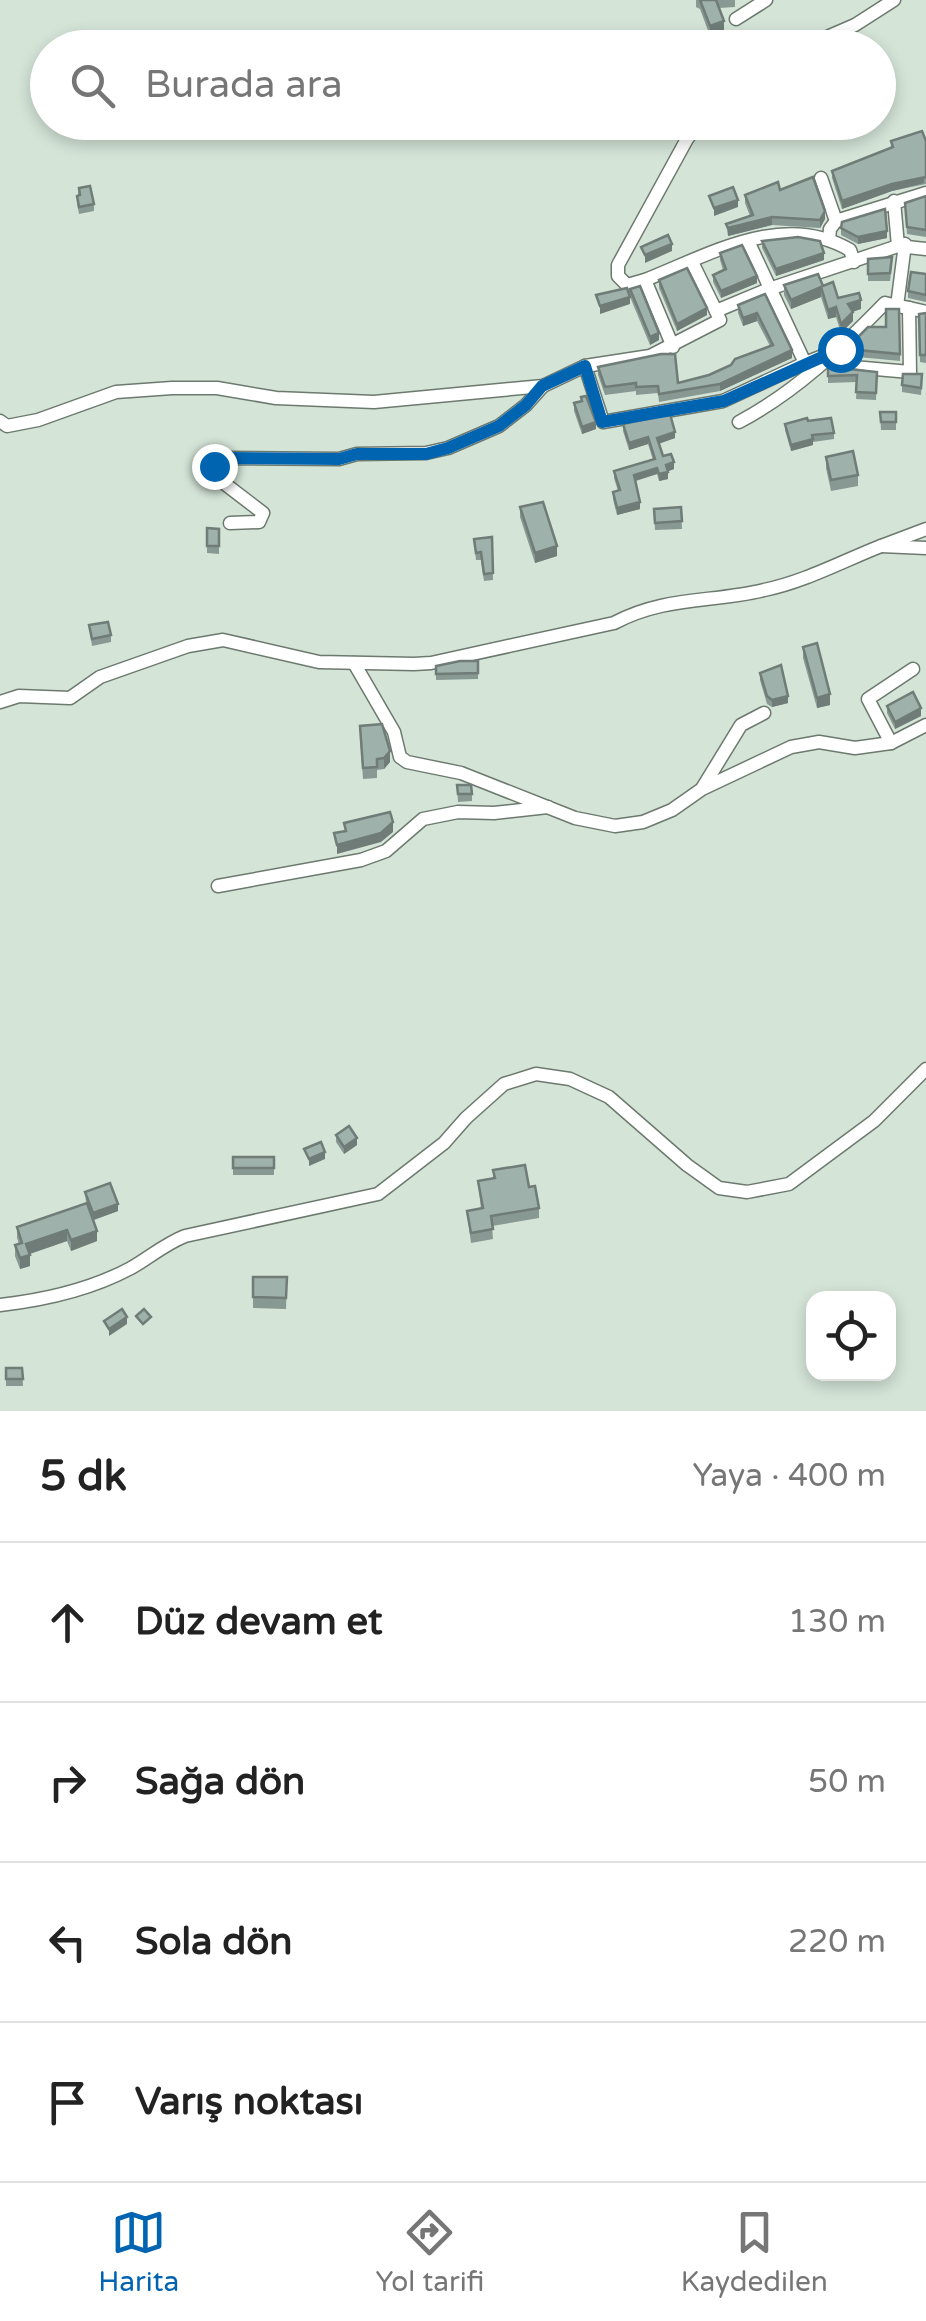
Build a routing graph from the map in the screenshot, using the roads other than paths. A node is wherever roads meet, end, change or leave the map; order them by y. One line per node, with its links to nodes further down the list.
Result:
1 (766, 0): 3 (street)
2 (894, 0): 4 (street)
3 (736, 19)
4 (843, 30)
5 (687, 140): 16 (street)
6 (821, 178): 9 (street)
7 (926, 193): 8 (street)
8 (894, 201): 9 (street); 12 (street)
9 (836, 222): 11 (street)
10 (748, 240): 11 (street); 14 (street); 17 (street)
11 (829, 240): 15 (street)
12 (902, 245): 13 (street); 15 (street); 18 (street)
13 (926, 250)
14 (692, 262): 16 (street); 19 (street)
15 (854, 262): 17 (street)
16 (645, 280): 21 (street)
17 (769, 289): 19 (street); 23 (street)
18 (903, 306): 20 (street); 22 (street); 22 (street)
19 (716, 312): 21 (street)
20 (926, 312)
21 (673, 347): 24 (street)
22 (840, 349): 23 (street); 27 (street)
23 (805, 364): 24 (street)
24 (585, 366): 25 (street)
25 (542, 386): 26 (street); 28 (street)
26 (0, 422)
27 (740, 422)
28 (230, 523)
29 (926, 529): 30 (street)
30 (881, 546): 31 (street); 32 (street)
31 (926, 548)
32 (354, 662): 34 (street); 39 (street)
33 (912, 669): 37 (street)
34 (0, 702)
35 (764, 713): 38 (street)
36 (926, 725): 37 (street)
37 (890, 743): 38 (street)
38 (702, 790): 39 (street)
39 (551, 806): 40 (street)
40 (218, 886)
41 (926, 1070): 42 (street)
42 (0, 1305)

